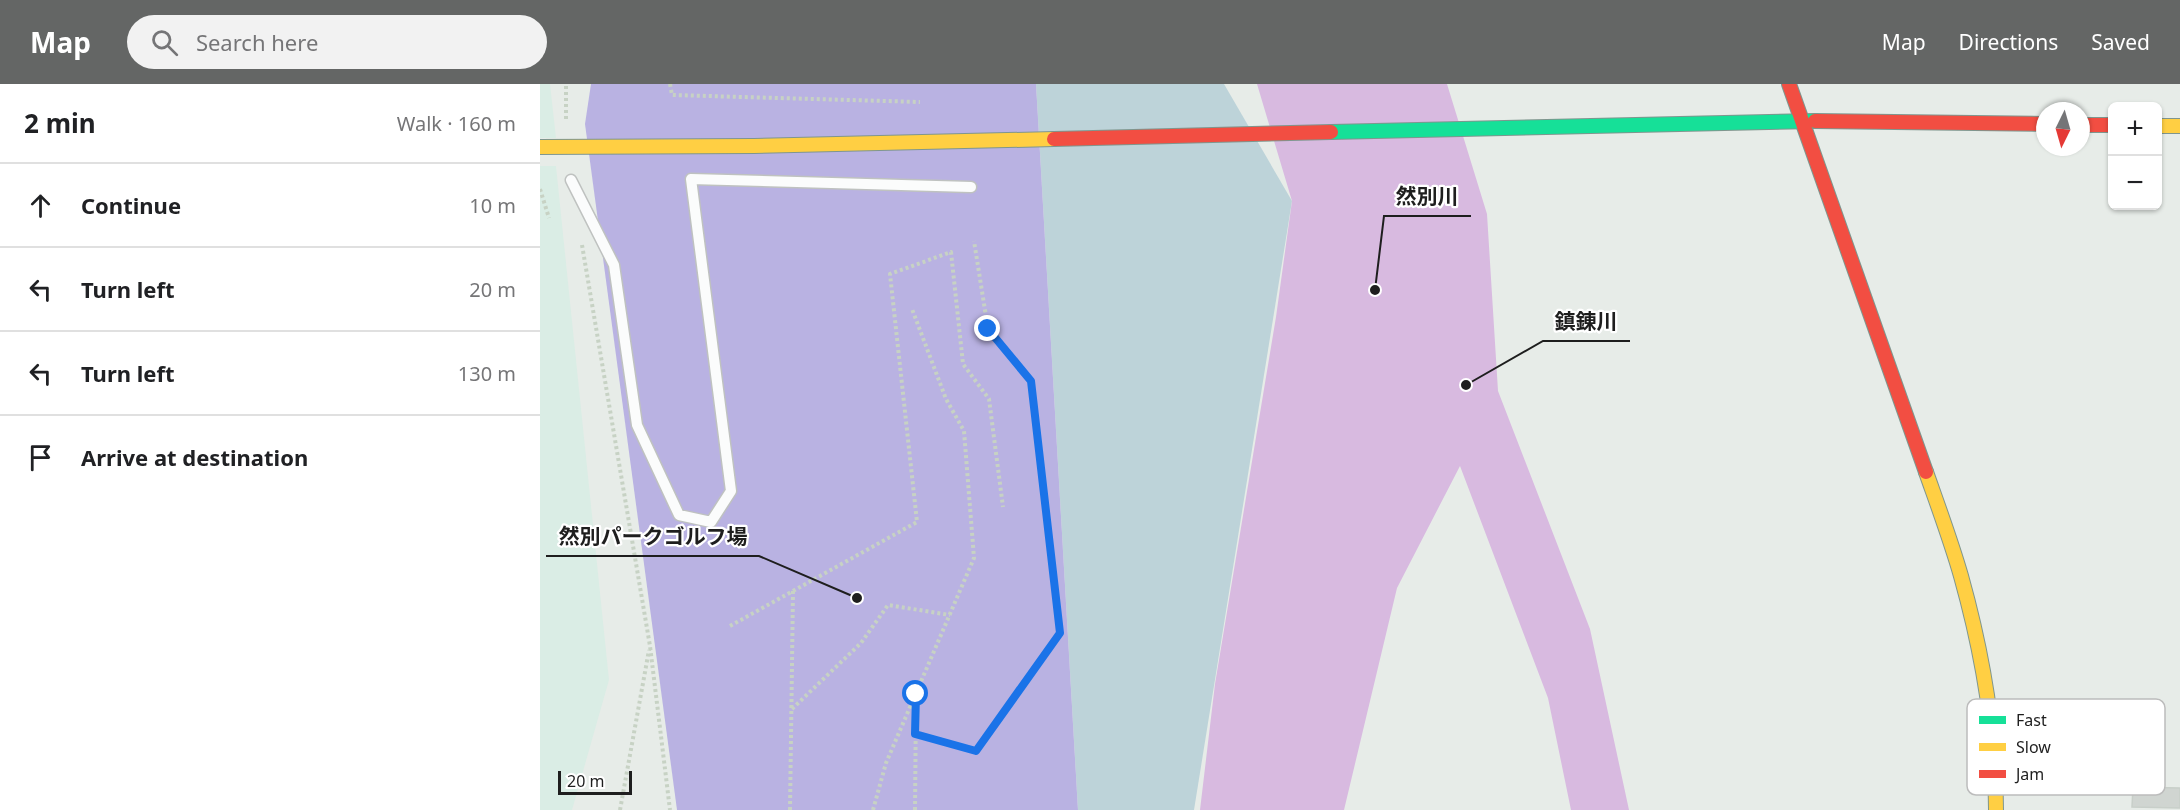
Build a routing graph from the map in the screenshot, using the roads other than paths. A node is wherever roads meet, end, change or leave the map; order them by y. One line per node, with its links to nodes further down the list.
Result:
1 (1789, 84): 2 (street)
2 (1803, 121): 3 (street); 8 (street); 11 (street)
3 (2036, 124)
4 (2090, 125): 5 (street)
5 (2108, 125)
6 (2162, 126): 7 (street)
7 (2180, 126)
8 (540, 147)
9 (571, 180): 10 (lane)
10 (971, 187)
11 (1987, 699)

